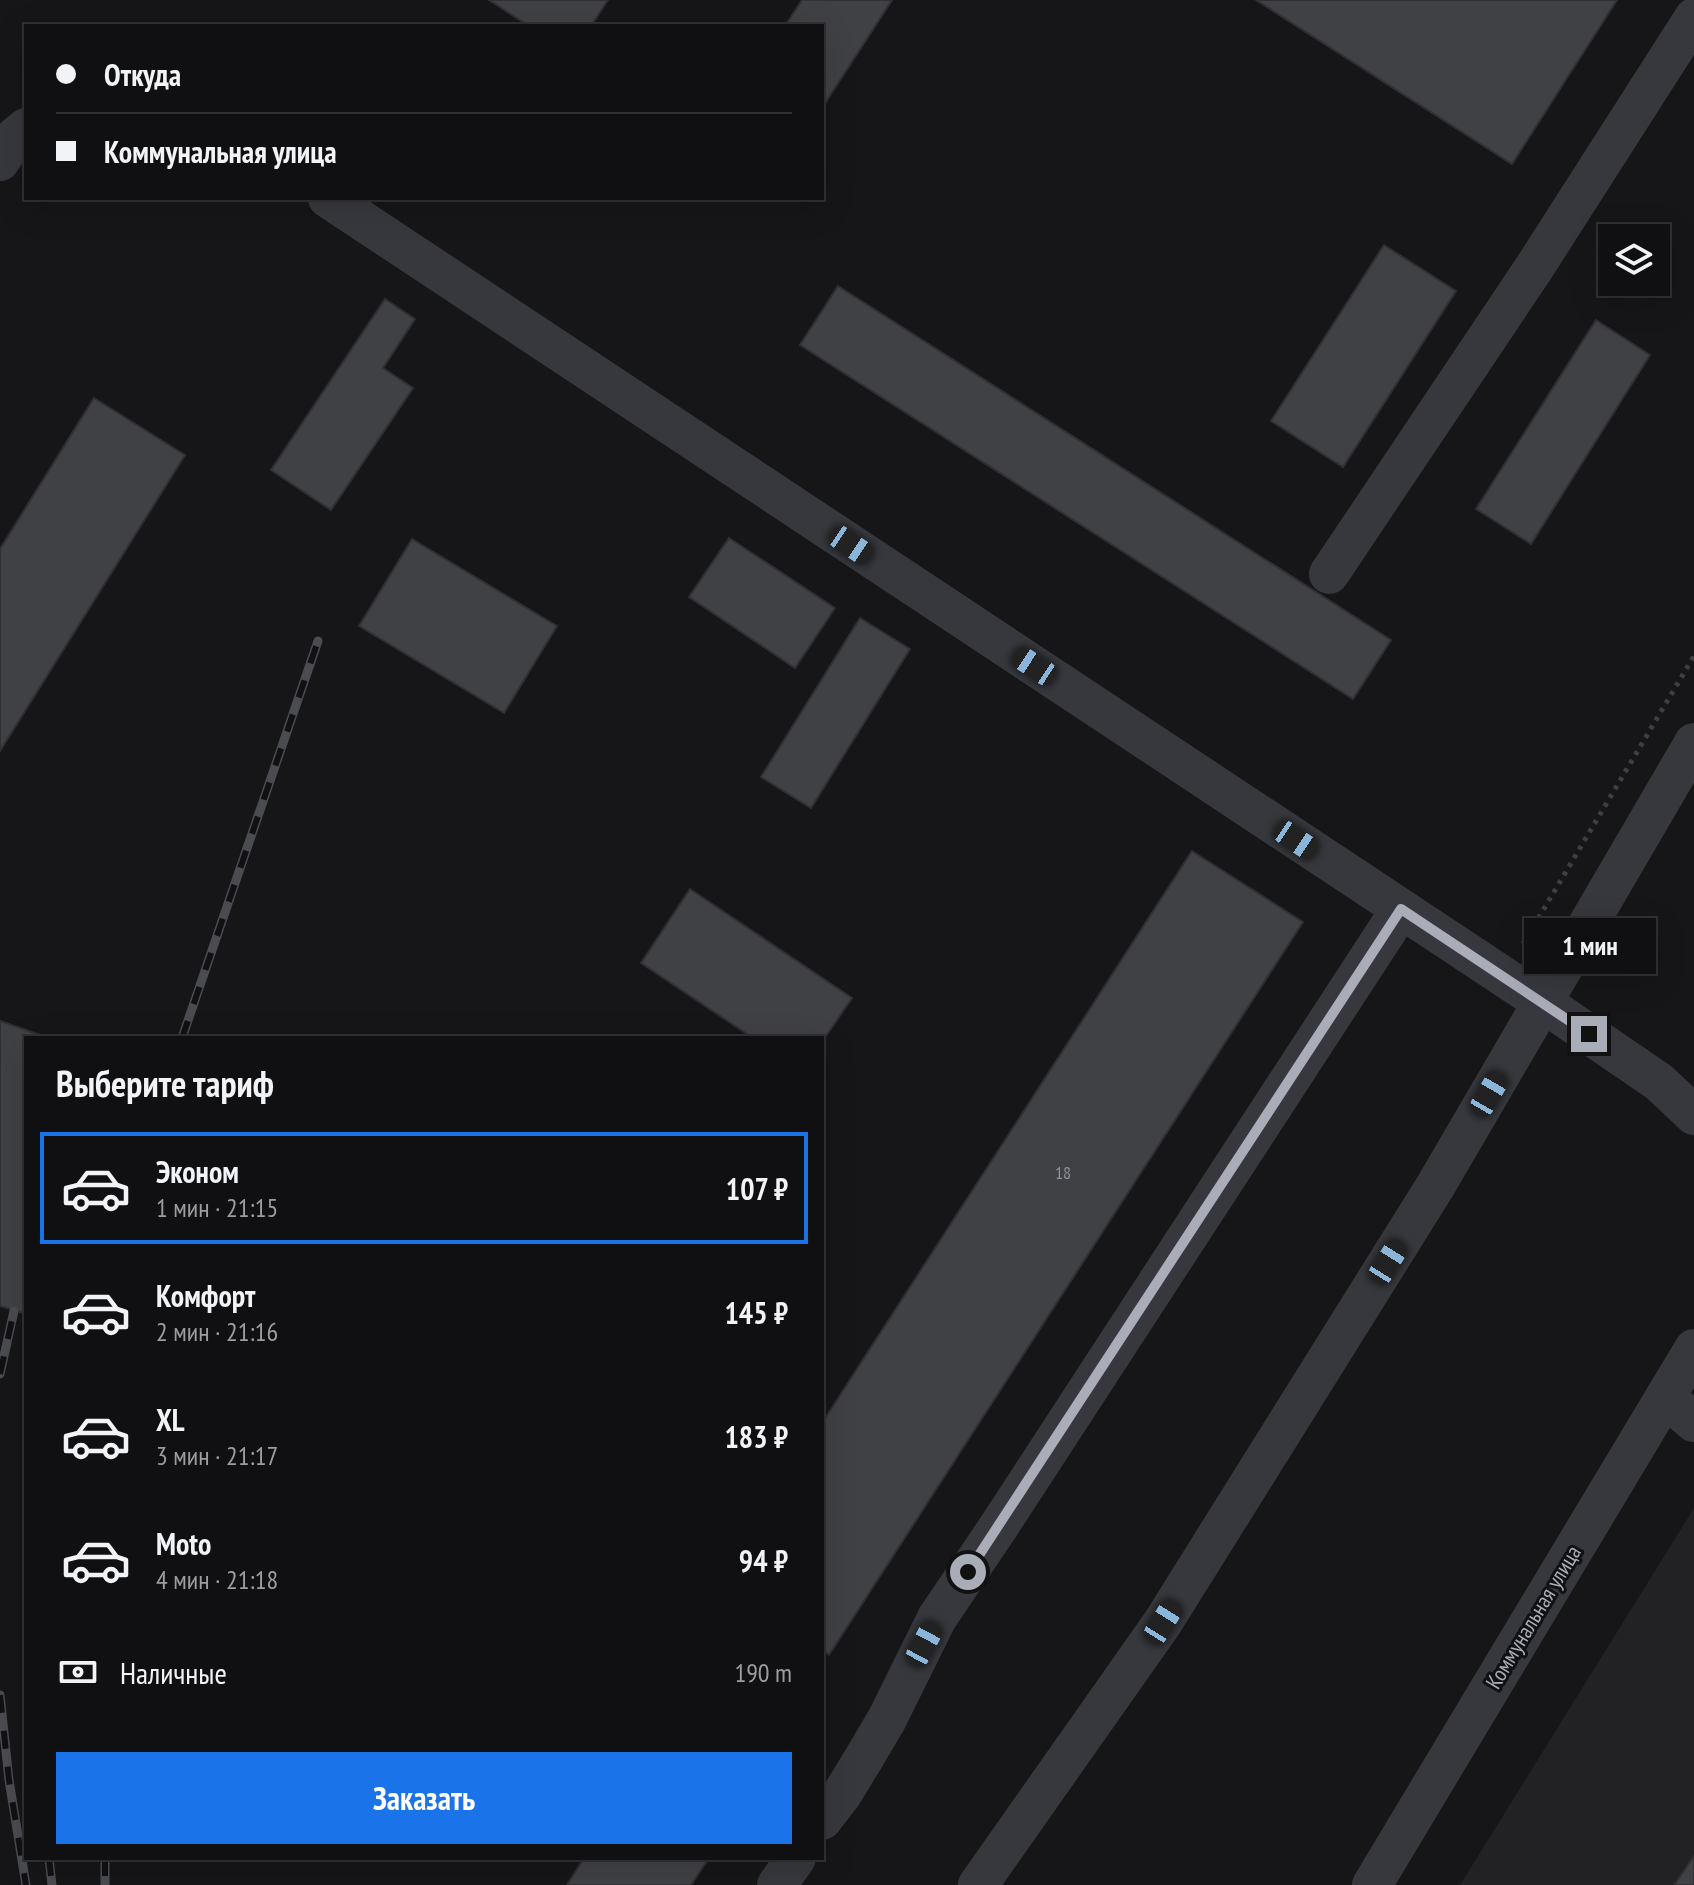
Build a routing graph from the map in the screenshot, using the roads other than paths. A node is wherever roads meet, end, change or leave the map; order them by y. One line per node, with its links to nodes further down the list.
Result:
1 (1694, 18): 5 (street)
2 (24, 130): 3 (street)
3 (0, 161)
4 (331, 200): 7 (street)
5 (1329, 574)
6 (1694, 743): 8 (street)
7 (1401, 909): 8 (street); 12 (street)
8 (1542, 1002): 9 (street); 15 (street)
9 (1694, 1115)
10 (1694, 1349): 11 (street, Коммунальная улица)
11 (1679, 1409): 16 (street, Коммунальная улица)
12 (824, 1817)
13 (795, 1860): 14 (street)
14 (777, 1885)
15 (978, 1885)
16 (1372, 1885)

